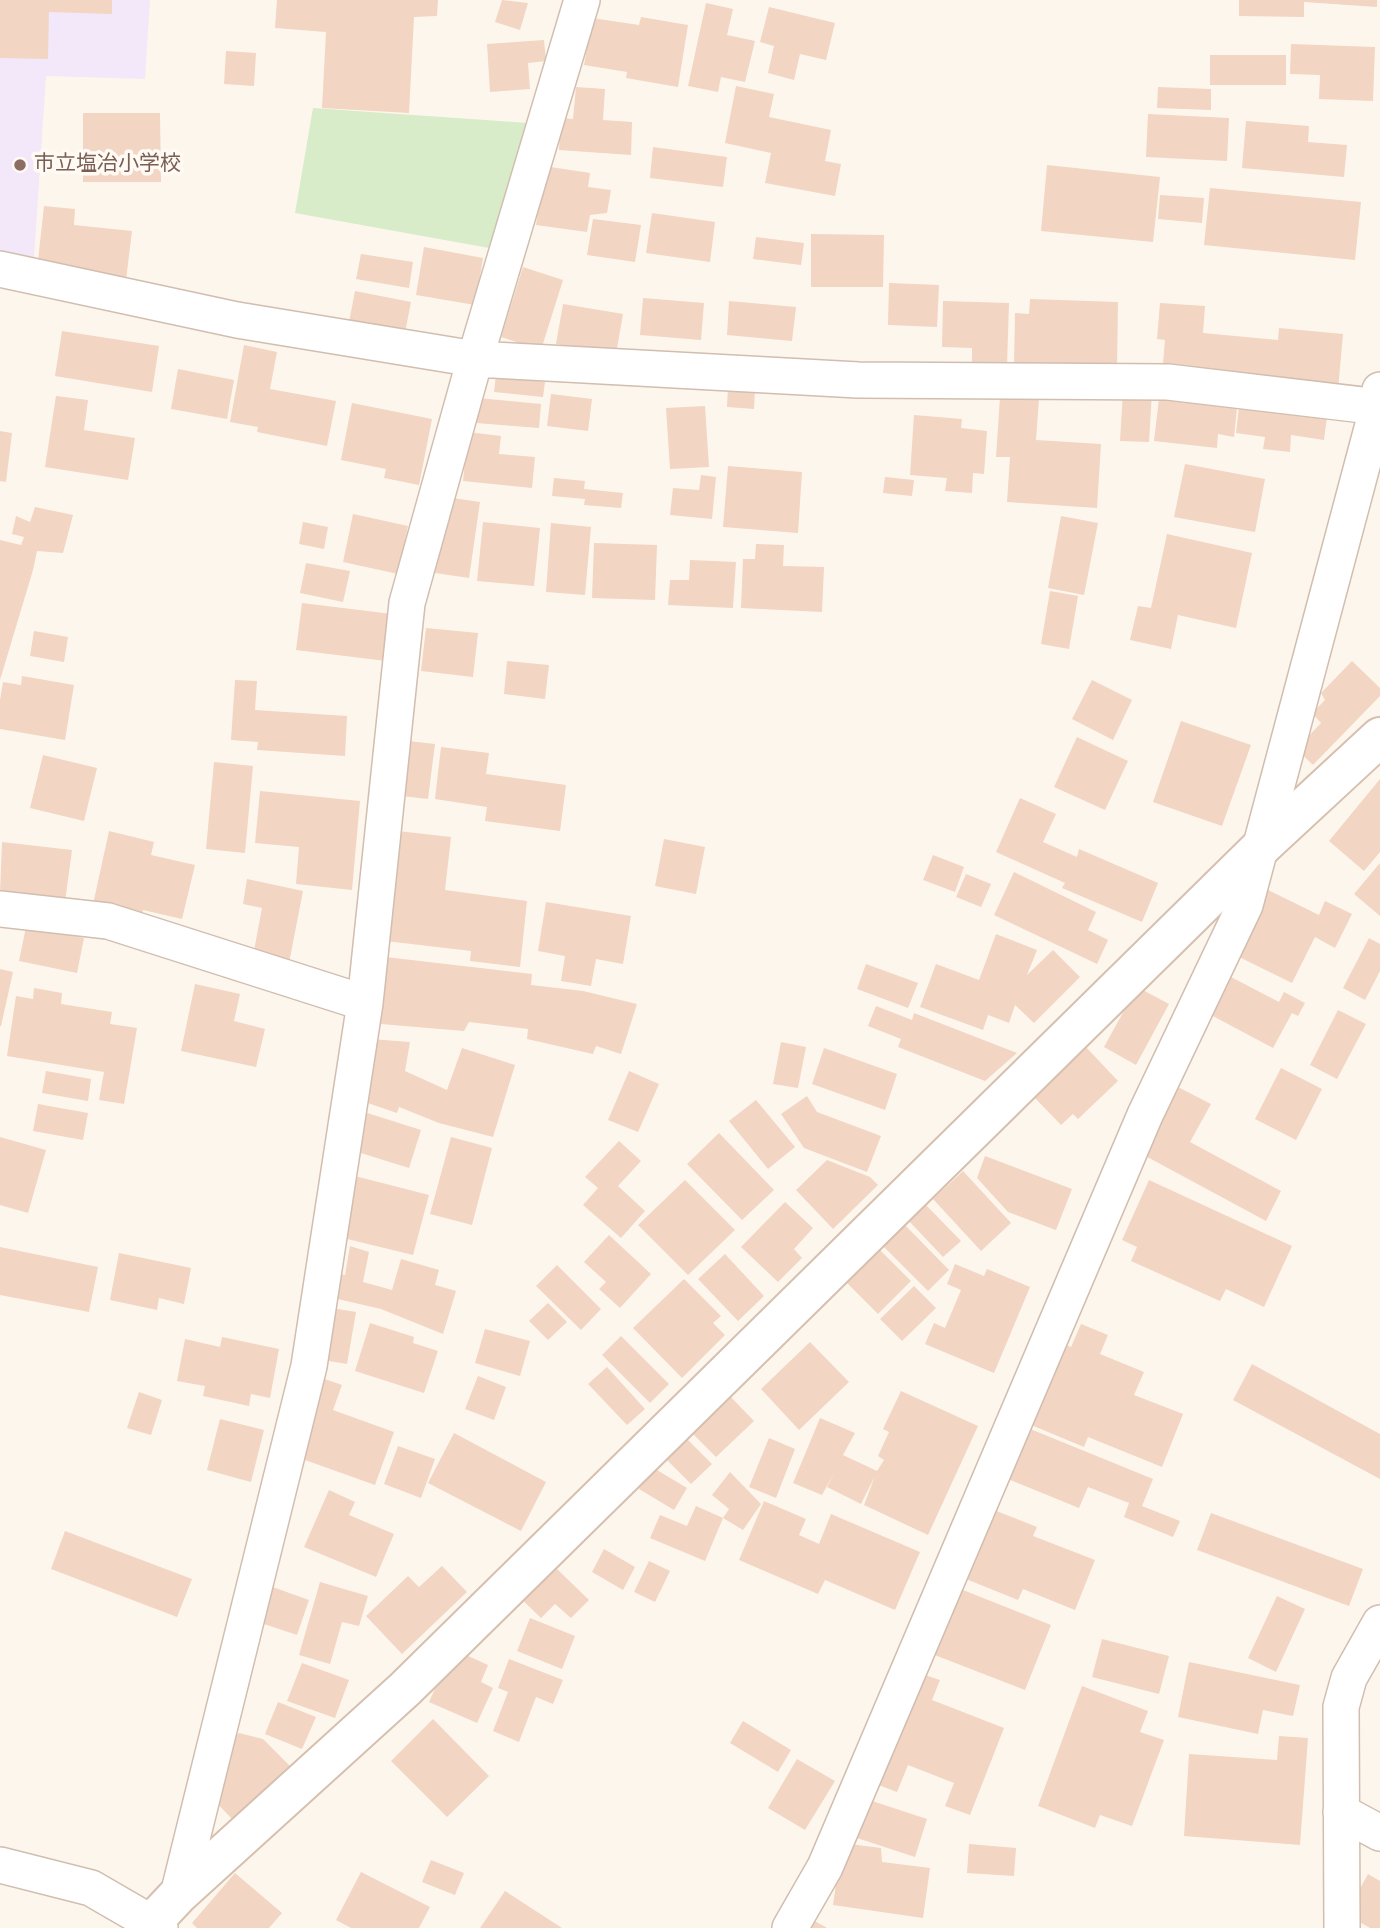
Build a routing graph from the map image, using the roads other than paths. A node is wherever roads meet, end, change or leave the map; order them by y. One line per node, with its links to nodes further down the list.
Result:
1 (582, 0): 3 (street)
2 (0, 269): 3 (street)
3 (475, 359): 4 (street); 8 (street)
4 (1379, 401): 6 (street)
5 (1380, 737): 6 (street)
6 (1259, 849): 13 (street); 14 (street)
7 (0, 909): 8 (street)
8 (365, 1003): 13 (street)
9 (1380, 1623): 10 (street)
10 (1341, 1812): 11 (street); 15 (street)
11 (1380, 1833)
12 (0, 1865): 13 (street)
13 (159, 1918)
14 (790, 1928)
15 (1342, 1928)

